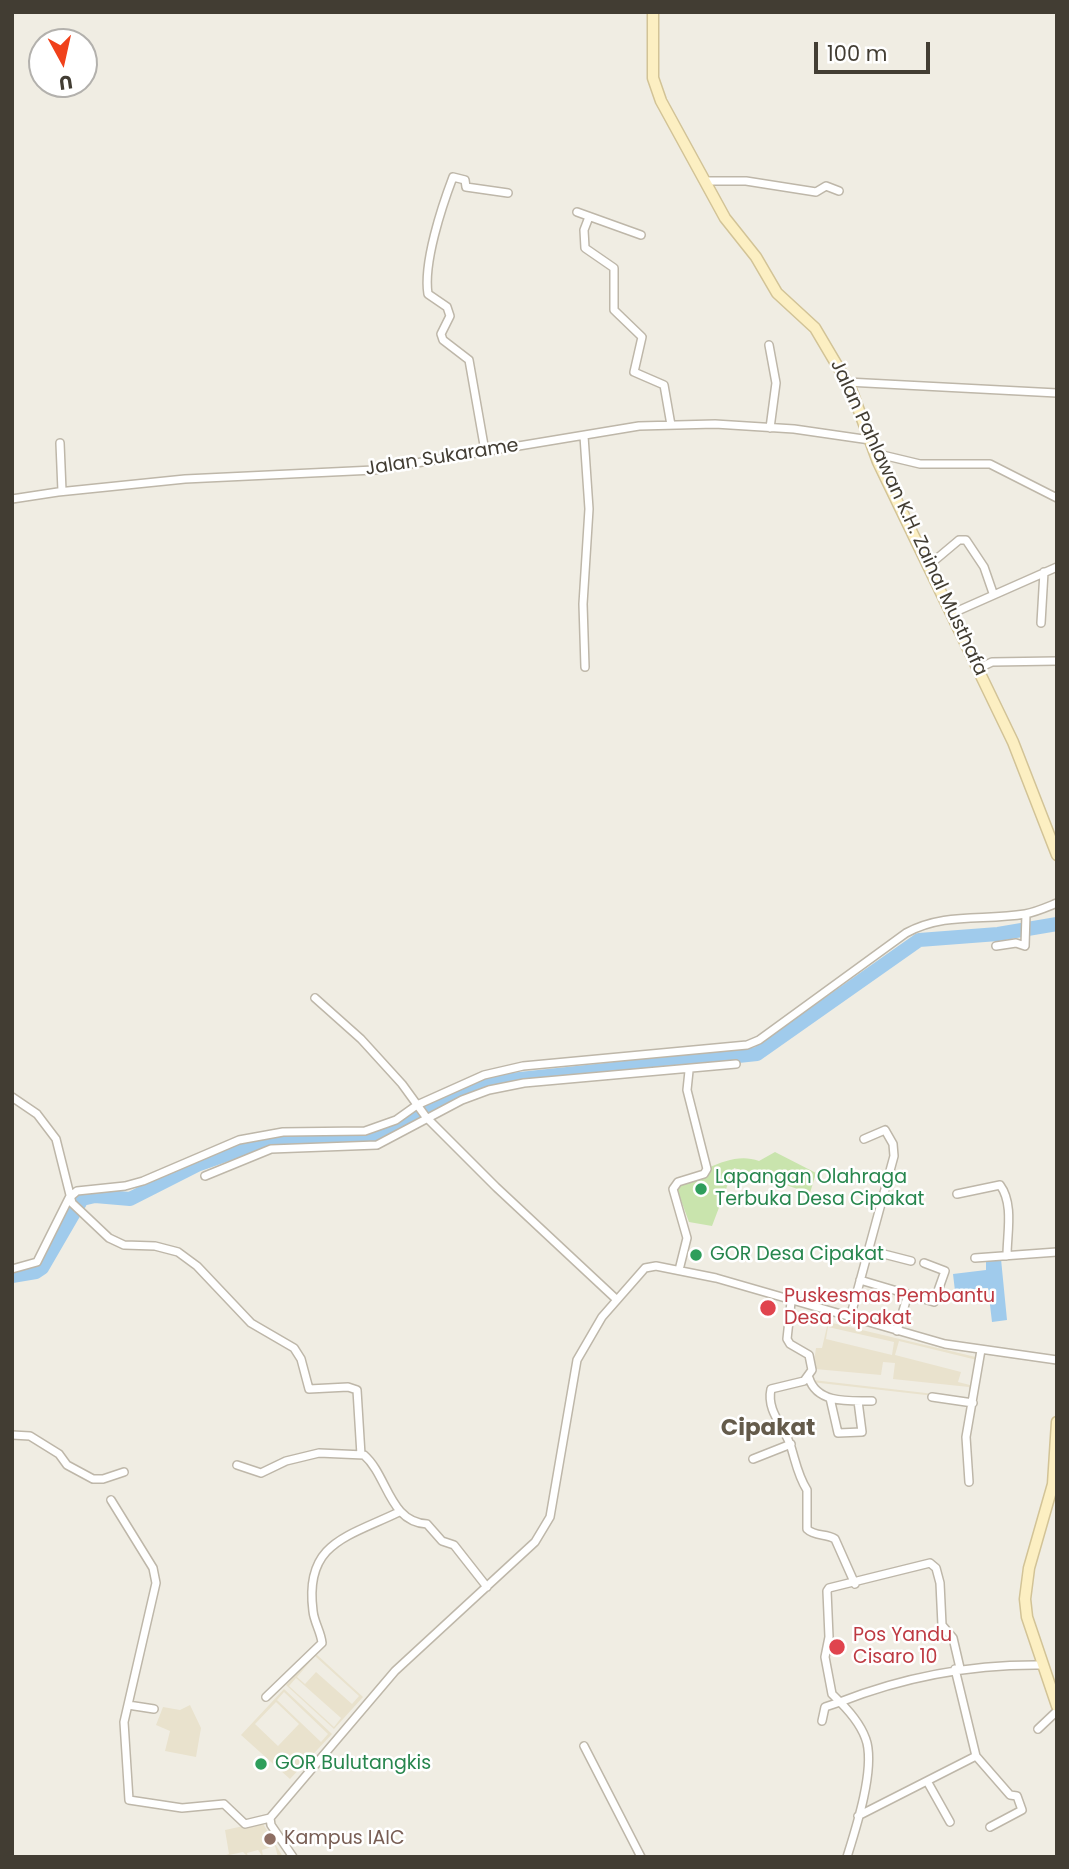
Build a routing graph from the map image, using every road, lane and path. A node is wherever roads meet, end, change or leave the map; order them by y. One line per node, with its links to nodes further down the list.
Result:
1 (653, 12): 2 (street, Jalan Pahlawan K.H. Zainal Musthafa)
2 (705, 181): 3 (street); 9 (street, Jalan Pahlawan K.H. Zainal Musthafa)
3 (839, 191)
4 (508, 193): 16 (street)
5 (577, 212): 6 (street)
6 (589, 217): 7 (street); 11 (street)
7 (641, 235)
8 (769, 345): 12 (street)
9 (847, 382): 10 (street); 14 (street, Jalan Pahlawan K.H. Zainal Musthafa)
10 (1057, 393)
11 (671, 425): 12 (street, Jalan Sukarame); 13 (street, Jalan Sukarame)
12 (770, 428): 14 (street, Jalan Sukarame)
13 (584, 436): 16 (street, Jalan Sukarame); 28 (street)
14 (870, 440): 17 (street, Jalan Pahlawan K.H. Zainal Musthafa)
15 (60, 443): 18 (street)
16 (485, 451): 18 (street, Jalan Sukarame)
17 (874, 453): 19 (street); 21 (street, Jalan Pahlawan K.H. Zainal Musthafa)
18 (62, 491): 20 (street, Jalan Sukarame)
19 (1057, 498)
20 (12, 499)
21 (928, 566): 24 (street); 25 (street, Jalan Pahlawan K.H. Zainal Musthafa)
22 (1057, 566): 23 (street)
23 (1044, 572): 24 (street); 26 (street)
24 (993, 593): 25 (street)
25 (953, 613): 29 (street, Jalan Pahlawan K.H. Zainal Musthafa)
26 (1041, 623)
27 (1057, 661): 29 (street)
28 (585, 667)
29 (976, 669): 30 (street, Jalan Pahlawan K.H. Zainal Musthafa)
30 (1057, 855)
31 (1057, 903): 32 (street)
32 (1026, 914): 33 (street); 35 (street)
33 (996, 946)
34 (315, 998): 40 (street)
35 (696, 1054): 37 (street); 40 (street)
36 (736, 1064): 37 (street)
37 (698, 1068): 38 (street)
38 (688, 1071): 41 (street); 53 (street)
39 (12, 1097): 45 (street)
40 (418, 1107): 41 (street); 45 (street)
41 (428, 1119): 43 (street); 56 (street)
42 (864, 1139): 46 (street)
43 (205, 1176)
44 (957, 1194): 48 (street)
45 (71, 1201): 52 (street); 71 (street)
46 (868, 1250): 50 (street); 54 (street)
47 (1057, 1252): 48 (street)
48 (1007, 1256): 49 (street)
49 (975, 1258)
50 (911, 1261)
51 (924, 1263): 55 (street)
52 (12, 1269)
53 (679, 1270): 56 (street); 57 (street)
54 (860, 1280): 55 (street); 58 (street)
55 (908, 1294): 59 (street)
56 (616, 1299): 79 (street)
57 (791, 1302): 58 (street); 62 (street)
58 (850, 1318): 59 (street)
59 (897, 1331): 60 (street)
60 (981, 1350): 61 (street); 67 (street)
61 (1057, 1360)
62 (809, 1378): 64 (street); 70 (street)
63 (932, 1397): 67 (street)
64 (830, 1398): 65 (street); 65 (street)
65 (858, 1401): 66 (street)
66 (872, 1401)
67 (973, 1403): 75 (street)
68 (1057, 1422): 80 (street)
69 (12, 1435): 74 (street)
70 (790, 1444): 72 (street); 78 (street)
71 (361, 1455): 73 (street); 77 (street)
72 (753, 1459)
73 (237, 1465)
74 (124, 1472)
75 (969, 1482)
76 (111, 1500): 84 (street)
77 (399, 1512): 79 (street); 82 (street)
78 (855, 1584): 81 (street); 83 (street)
79 (487, 1587): 94 (street)
80 (1043, 1665): 81 (street); 85 (street)
81 (958, 1669): 83 (street); 91 (street)
82 (266, 1697)
83 (840, 1702): 88 (street); 93 (street)
84 (128, 1705): 86 (street); 94 (street)
85 (1057, 1706)
86 (154, 1709)
87 (1057, 1711): 89 (street)
88 (822, 1721)
89 (1038, 1729)
90 (584, 1746): 98 (street)
91 (976, 1756): 92 (street); 96 (street)
92 (928, 1781): 93 (street); 95 (street)
93 (858, 1816): 99 (street)
94 (270, 1822): 97 (street)
95 (950, 1822)
96 (990, 1827)
97 (293, 1857)
98 (641, 1857)
99 (847, 1857)

